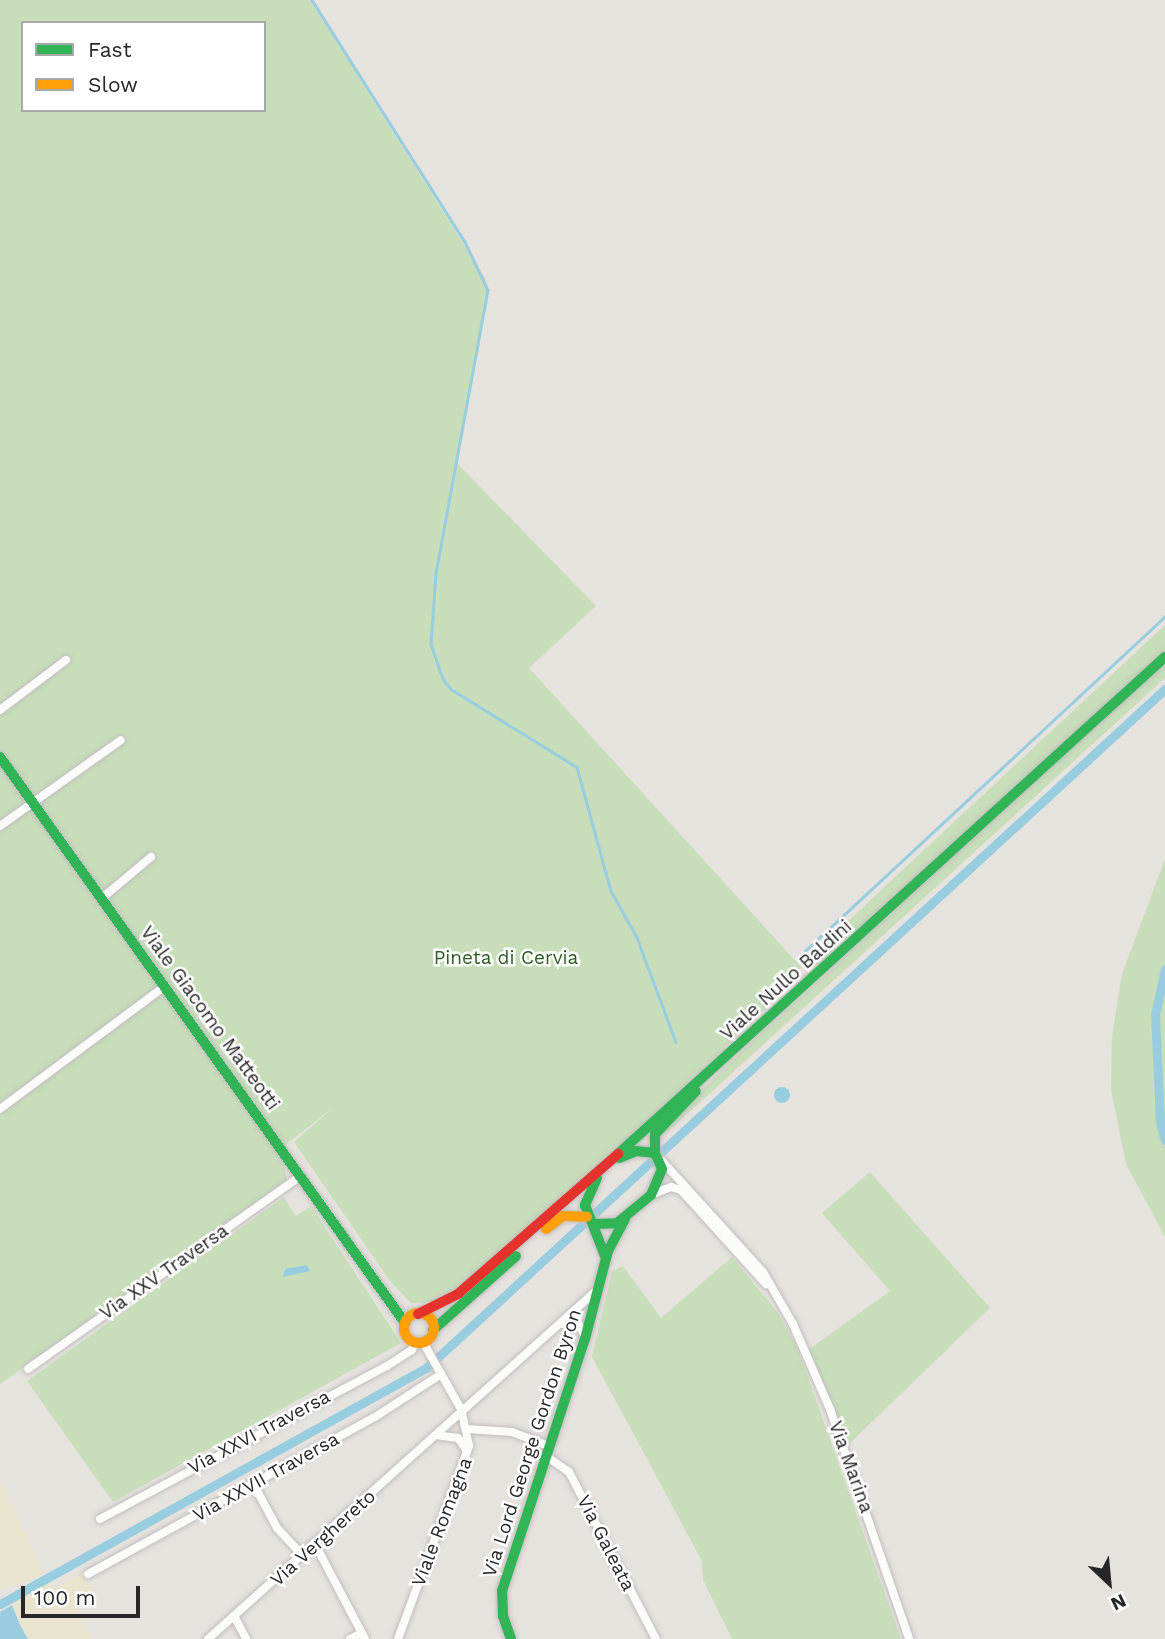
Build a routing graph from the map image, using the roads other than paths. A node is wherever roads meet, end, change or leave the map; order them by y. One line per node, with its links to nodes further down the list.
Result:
1 (1165, 657): 11 (street, Viale Nullo Baldini)
2 (66, 660): 3 (street)
3 (0, 710)
4 (121, 740): 6 (street)
5 (0, 757): 6 (street, Viale Giacomo Matteotti)
6 (33, 802): 7 (street); 9 (street, Viale Giacomo Matteotti)
7 (0, 826)
8 (150, 857): 9 (street)
9 (102, 898): 10 (street, Viale Giacomo Matteotti)
10 (165, 986): 12 (street); 15 (street, Viale Giacomo Matteotti)
11 (748, 1040): 13 (street); 14 (street, Viale Nullo Baldini)
12 (0, 1109)
13 (659, 1157): 14 (street); 16 (street); 21 (street, Via Marina)
14 (604, 1167): 18 (street); 22 (street, Viale Nullo Baldini)
15 (301, 1176): 22 (street, Viale Giacomo Matteotti); 27 (street, Via XXV Traversa)
16 (651, 1195): 17 (street); 21 (street, Via Marina)
17 (625, 1219): 18 (street); 19 (street, Via Lord George Gordon Byron)
18 (591, 1221): 19 (street, Via Lord George Gordon Byron); 24 (street)
19 (605, 1258): 20 (street, Via Lord George Gordon Byron)
20 (600, 1287): 23 (street, Via Verghereto); 25 (street, Via Lord George Gordon Byron)
21 (780, 1301): 49 (street, Via Marina)
22 (411, 1318): 24 (street); 26 (street)
23 (560, 1325): 25 (street); 29 (street, Via Verghereto)
24 (433, 1330): 26 (street)
25 (585, 1339): 32 (street, Via Lord George Gordon Byron)
26 (419, 1342): 28 (street, Viale Romagna); 35 (street, Via XXVI Traversa)
27 (28, 1369)
28 (439, 1373): 29 (street, Viale Romagna); 34 (street, Via XXVII Traversa)
29 (461, 1409): 30 (street, Viale Romagna); 31 (street, Via Verghereto)
30 (467, 1429): 32 (street); 33 (street, Viale Romagna)
31 (436, 1435): 33 (street); 36 (street, Via Verghereto)
32 (547, 1451): 47 (street, Via Lord George Gordon Byron); 48 (street, Via Galeata)
33 (468, 1455): 39 (street, Viale Romagna)
34 (253, 1483): 37 (street); 38 (street, Via XXVII Traversa)
35 (100, 1519)
36 (316, 1546): 37 (street, Via Verghereto); 41 (street)
37 (303, 1556): 40 (street, Via Verghereto)
38 (88, 1574)
39 (406, 1615): 45 (street, Viale Romagna); 46 (street, Viale Romagna)
40 (234, 1616): 42 (street, Via Verghereto); 43 (street)
41 (363, 1636): 44 (street)
42 (208, 1639)
43 (246, 1639)
44 (350, 1639)
45 (393, 1639)
46 (398, 1639)
47 (510, 1639)
48 (656, 1639)
49 (909, 1639)

